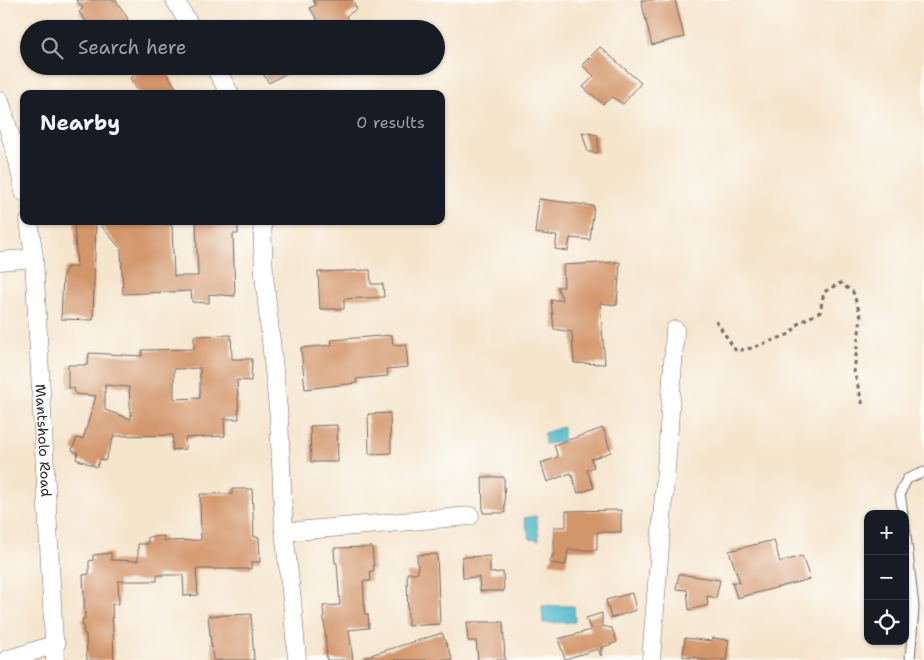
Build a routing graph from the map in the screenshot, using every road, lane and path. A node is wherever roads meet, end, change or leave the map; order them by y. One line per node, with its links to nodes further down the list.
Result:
1 (176, 0): 2 (street)
2 (187, 20)
3 (219, 75): 4 (street)
4 (228, 90)
5 (0, 101): 6 (street)
6 (20, 171)
7 (30, 225): 9 (street, Mantsholo Road)
8 (262, 225): 17 (street)
9 (34, 258): 10 (street); 19 (street, Mantsholo Road)
10 (0, 262)
11 (716, 321): 13 (path)
12 (675, 330): 22 (street)
13 (864, 406)
14 (924, 472): 15 (lane)
15 (903, 510)
16 (470, 516): 17 (street)
17 (284, 532): 21 (street)
18 (908, 555): 23 (lane)
19 (55, 652): 20 (street)
20 (6, 660)
21 (296, 660)
22 (651, 660)
23 (910, 660)

